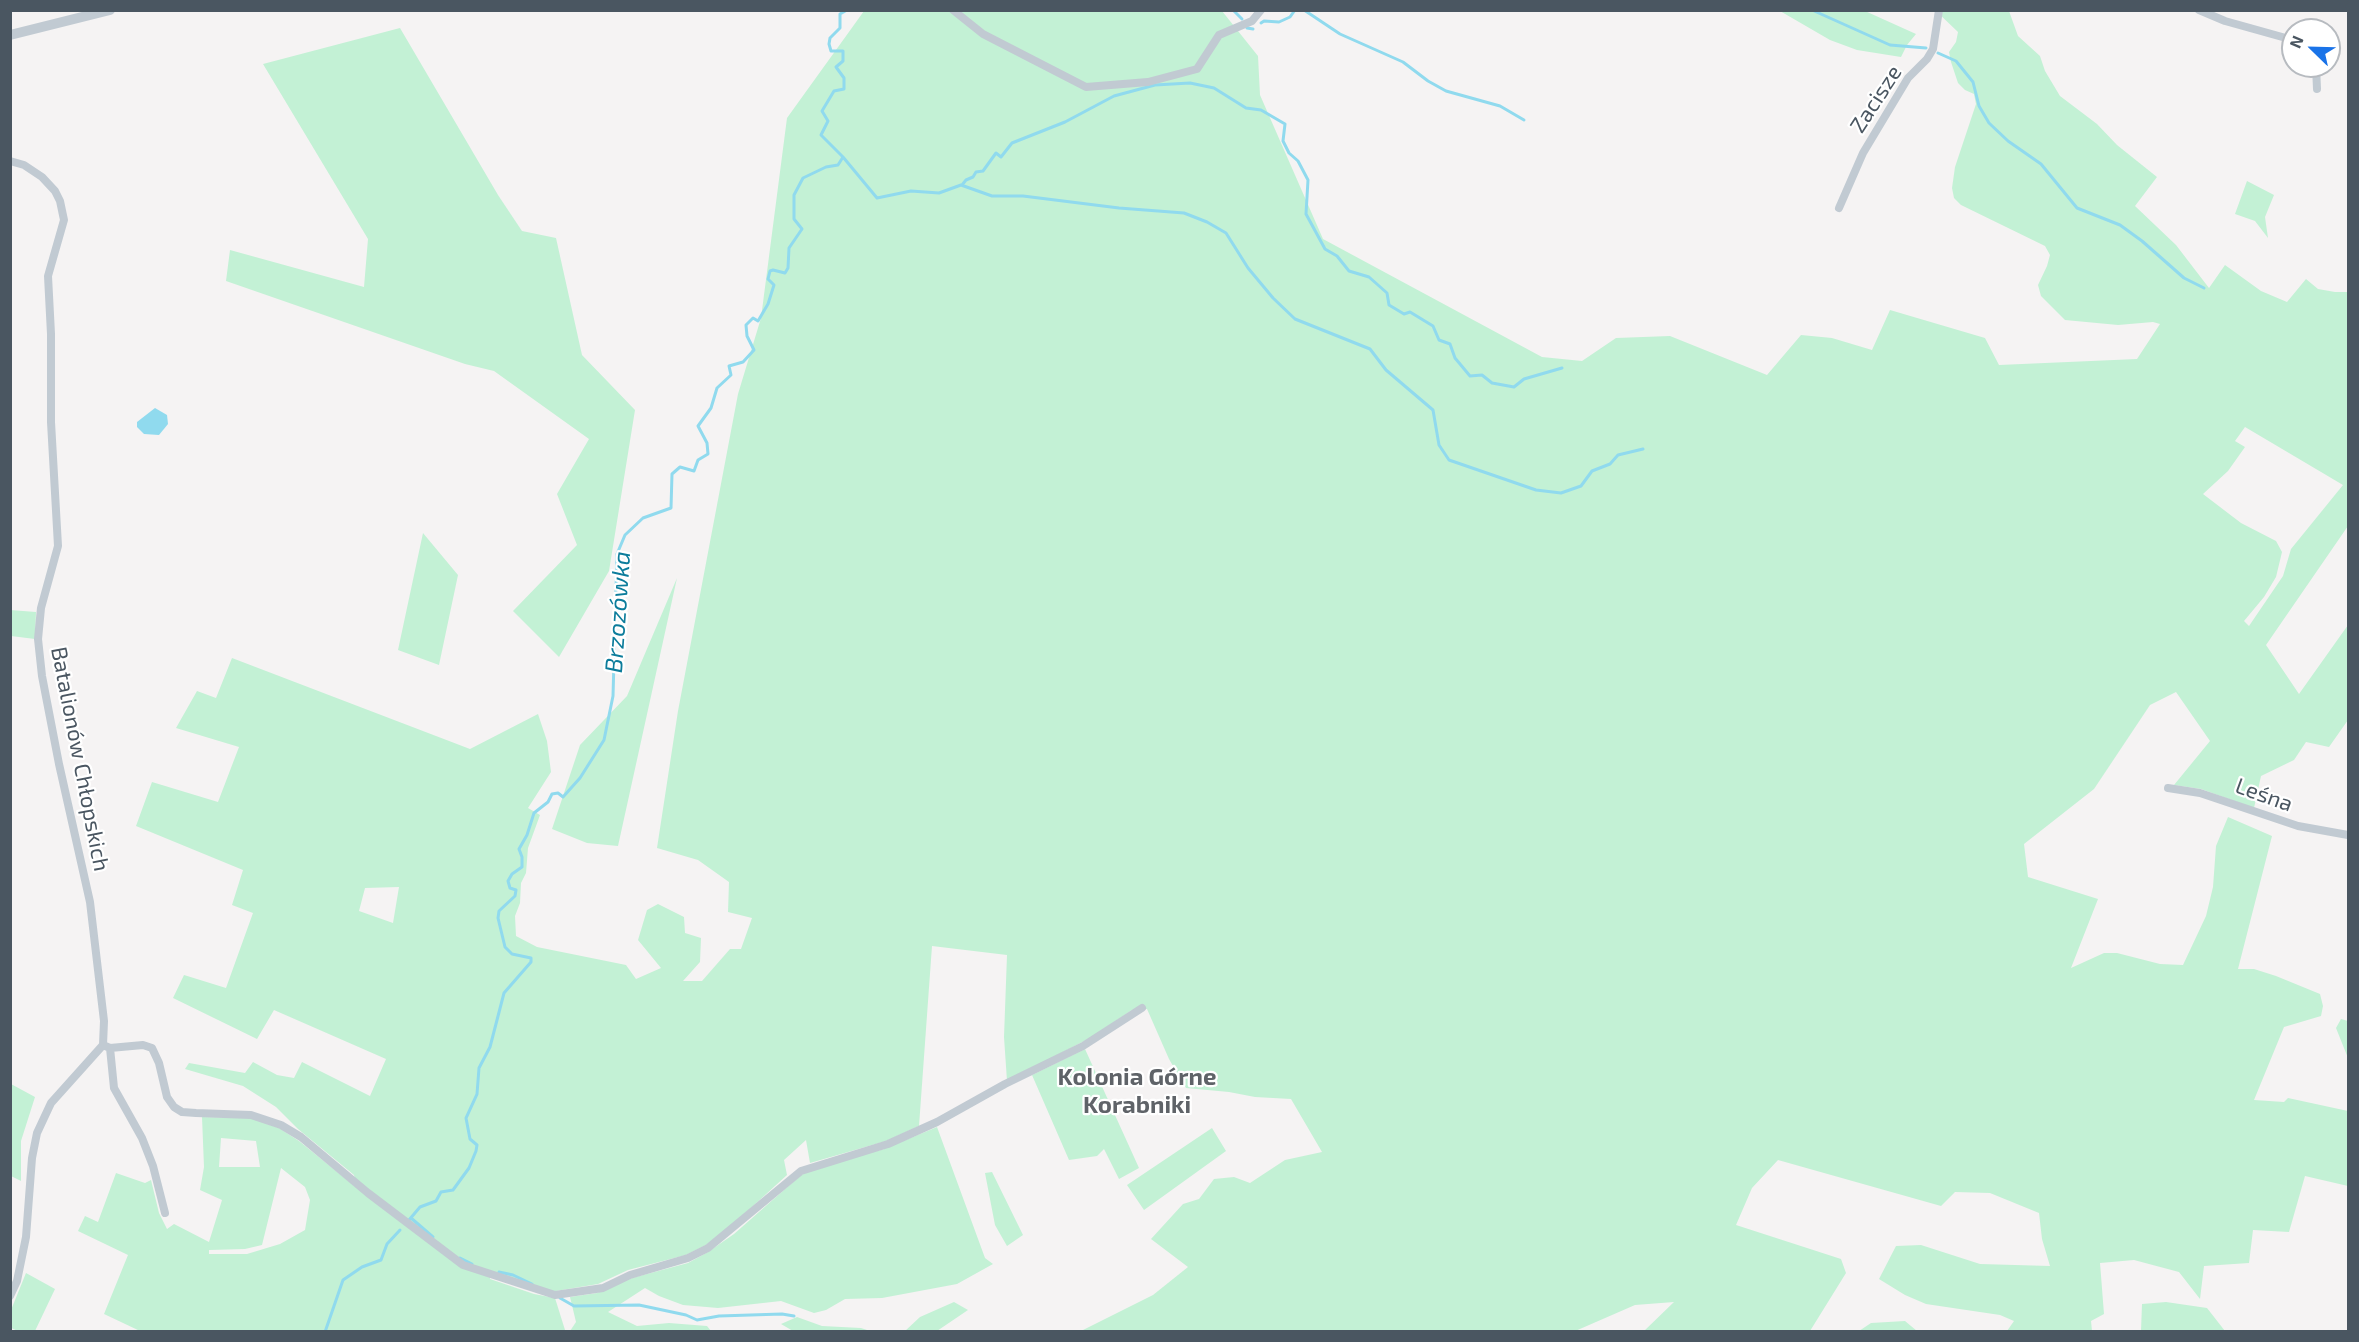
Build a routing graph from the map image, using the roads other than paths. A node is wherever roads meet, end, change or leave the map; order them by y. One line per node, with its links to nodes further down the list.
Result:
1 (110, 10): 6 (street)
2 (953, 10): 3 (street)
3 (1262, 10)
4 (1939, 10): 11 (street, Zacisze)
5 (2199, 10): 7 (street)
6 (10, 35)
7 (2281, 37)
8 (2317, 78): 9 (street)
9 (2317, 89)
10 (10, 161): 15 (street, Batalionów Chłopskich)
11 (1839, 208)
12 (2168, 788): 13 (street, Leśna)
13 (2349, 835)
14 (1142, 1008): 15 (street)
15 (106, 1046): 16 (street, Batalionów Chłopskich); 17 (street)
16 (165, 1214)
17 (10, 1296)

